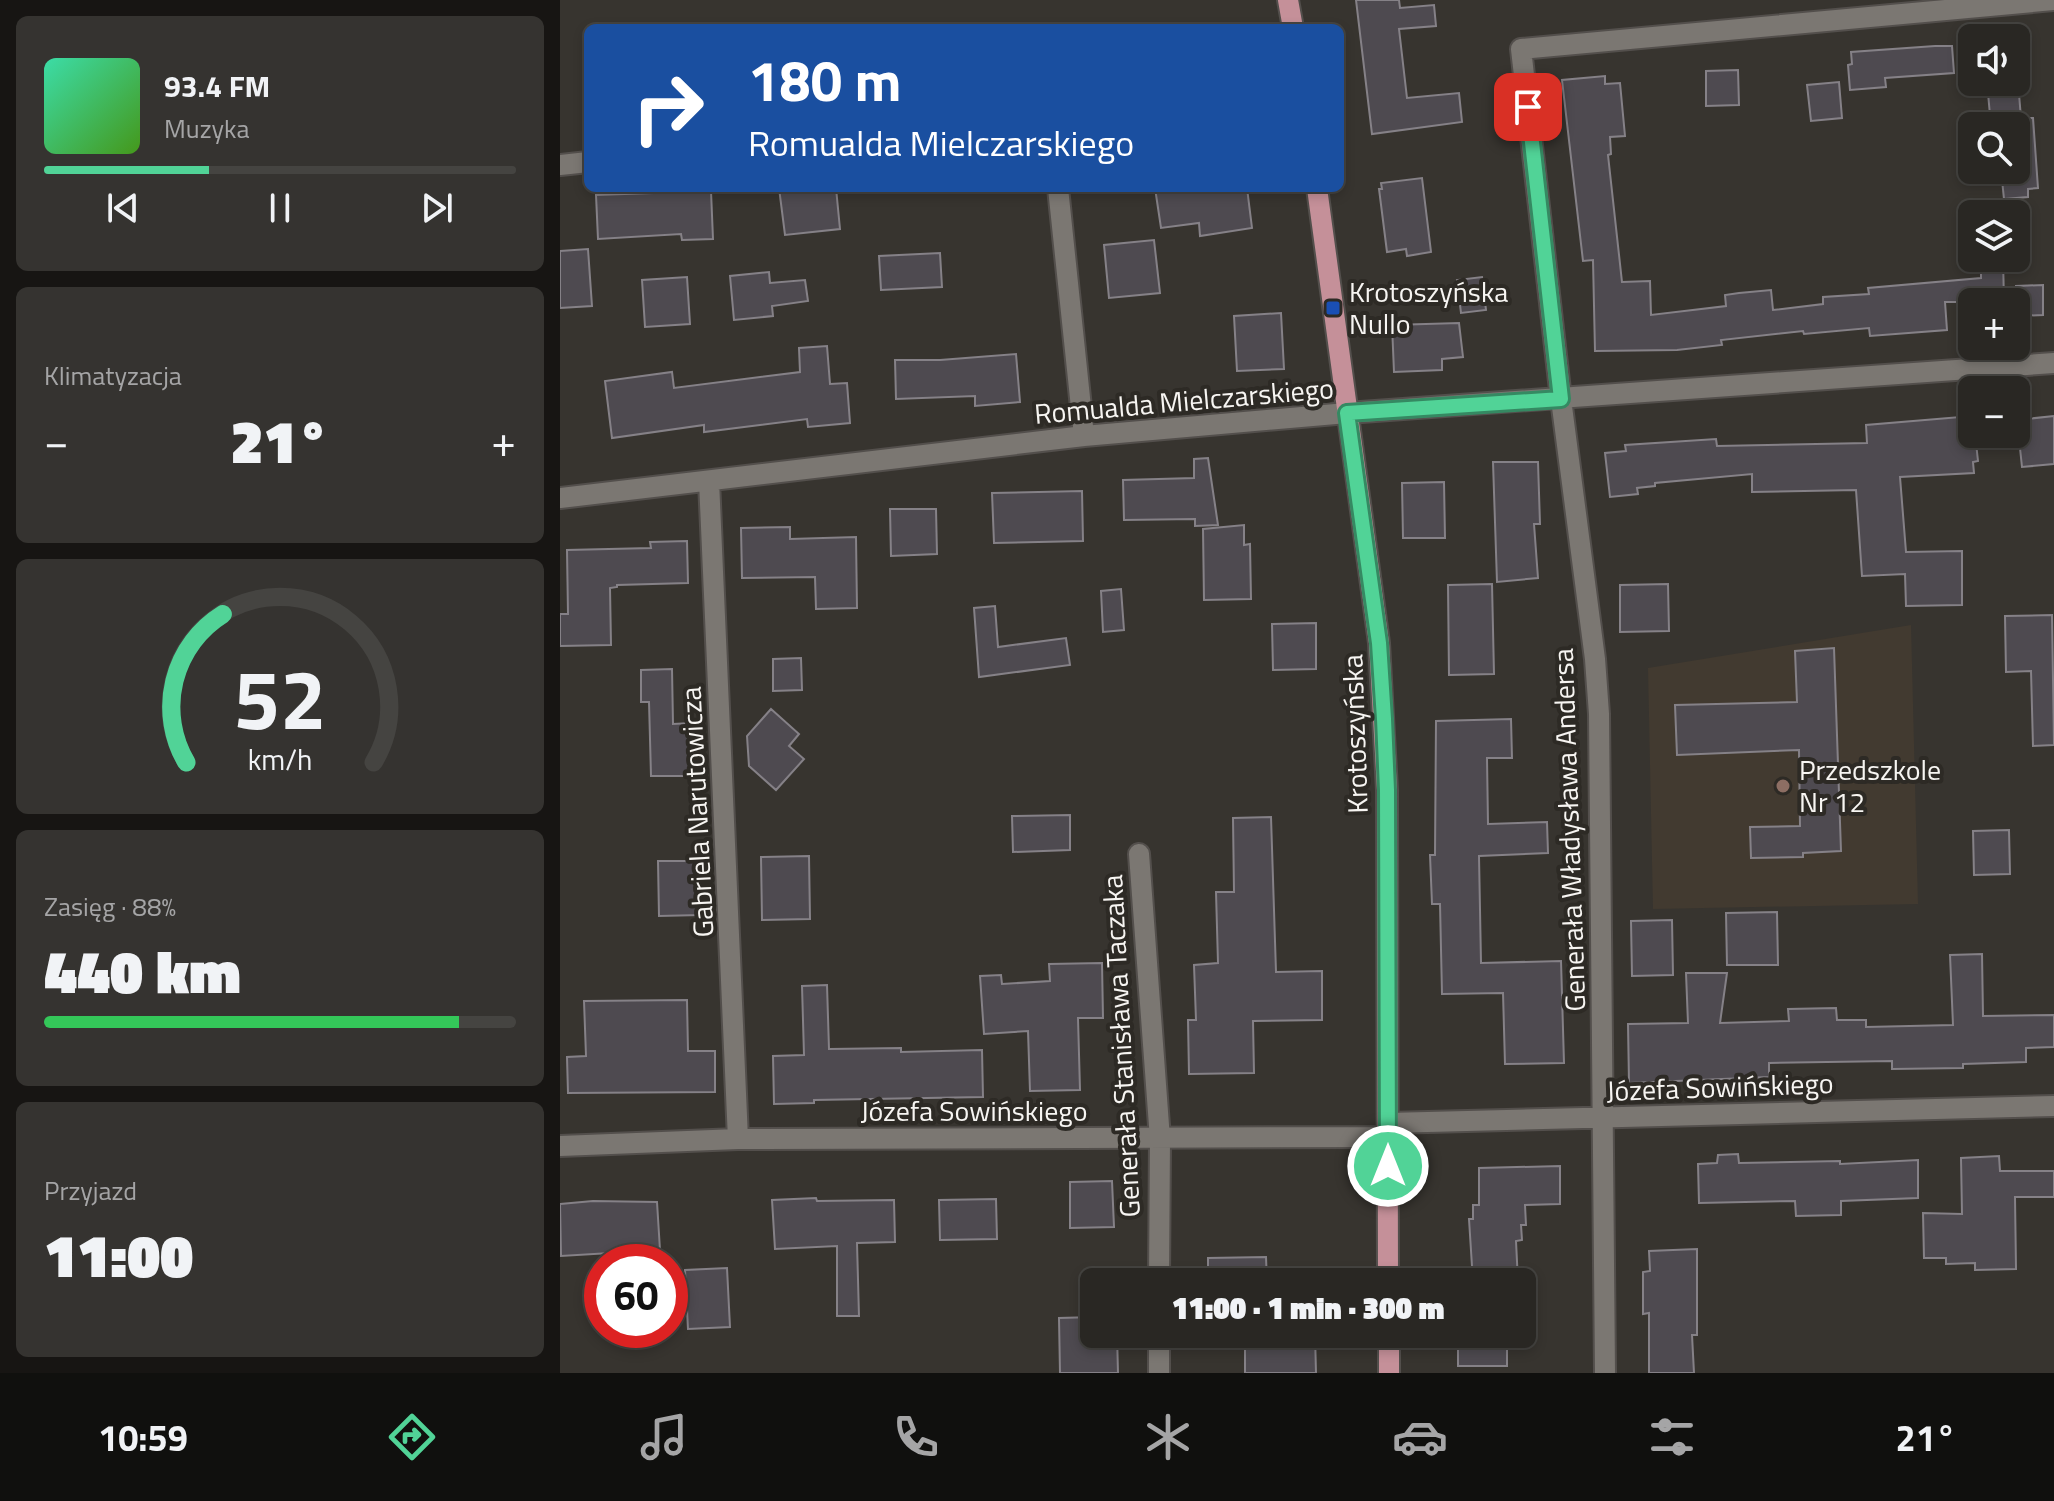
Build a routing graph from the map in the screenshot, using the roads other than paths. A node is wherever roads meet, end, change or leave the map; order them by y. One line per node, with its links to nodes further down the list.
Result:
1 (1288, 0): 3 (main road)
2 (2054, 0): 9 (street, Generała Władysława Andersa)
3 (1292, 24)
4 (584, 162): 5 (street)
5 (560, 165)
6 (1058, 192): 11 (street)
7 (1318, 192): 10 (main road, Krotoszyńska)
8 (2054, 363): 9 (street, Romualda Mielczarskiego)
9 (1561, 399): 10 (street, Romualda Mielczarskiego); 16 (street, Generała Władysława Andersa)
10 (1347, 413): 11 (street, Romualda Mielczarskiego); 17 (main road, Krotoszyńska)
11 (1084, 436): 12 (street, Romualda Mielczarskiego)
12 (709, 481): 13 (street, Romualda Mielczarskiego); 18 (street, Gabriela Narutowicza)
13 (560, 498)
14 (1139, 854): 19 (street, Generała Stanisława Taczaka)
15 (2054, 1106): 16 (street, Józefa Sowińskiego)
16 (1603, 1119): 17 (street, Józefa Sowińskiego); 27 (street, Generała Władysława Andersa)
17 (1388, 1130): 19 (street, Józefa Sowińskiego); 22 (main road, Krotoszyńska)
18 (738, 1139): 19 (street, Józefa Sowińskiego); 20 (street, Józefa Sowińskiego)
19 (1160, 1139): 21 (street, Generała Stanisława Taczaka)
20 (560, 1146)
21 (1159, 1268)
22 (1388, 1268)
23 (1159, 1348): 25 (street)
24 (1389, 1348): 26 (main road)
25 (1159, 1373)
26 (1389, 1373)
27 (1605, 1373)

